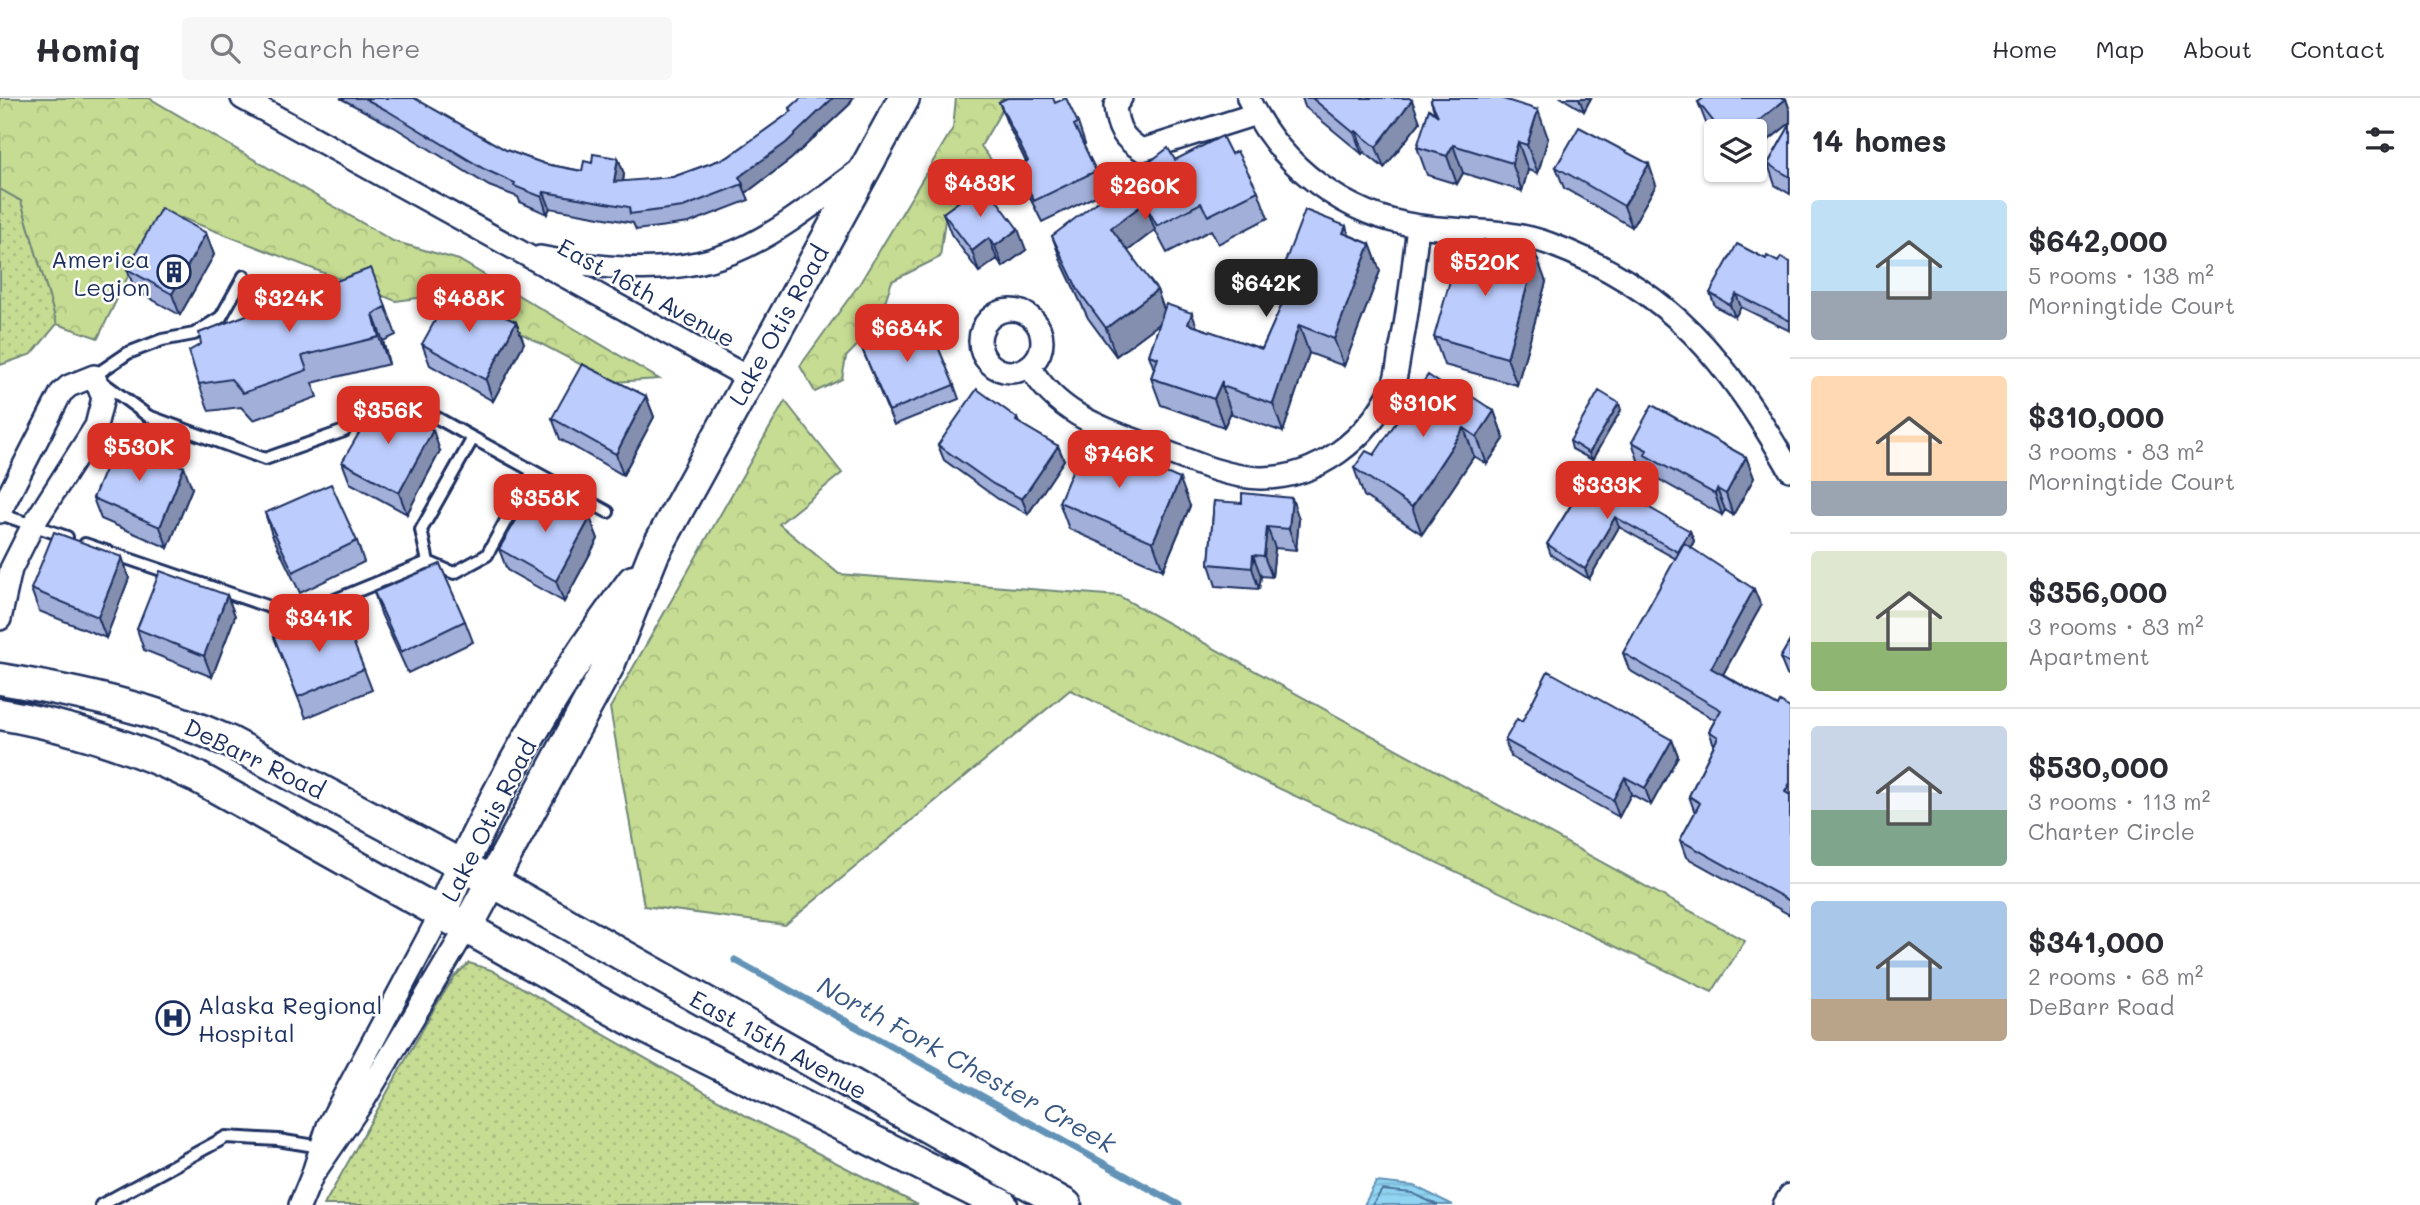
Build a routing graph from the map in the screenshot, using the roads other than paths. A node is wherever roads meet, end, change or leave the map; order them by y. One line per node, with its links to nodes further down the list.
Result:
1 (243, 98): 7 (street, East 16th Avenue)
2 (904, 98): 5 (main road, Lake Otis Road)
3 (1121, 98): 4 (street)
4 (1252, 106): 6 (street)
5 (867, 165): 7 (street, East 16th Avenue); 11 (main road, Lake Otis Road)
6 (1418, 226): 9 (street); 15 (street)
7 (520, 253): 11 (street, East 16th Avenue)
8 (244, 276): 10 (lane)
9 (1029, 366)
10 (94, 376): 13 (lane); 18 (street); 19 (street)
11 (749, 378): 20 (main road, Lake Otis Road)
12 (403, 399): 14 (lane)
13 (344, 431)
14 (472, 438): 16 (lane); 21 (lane)
15 (1790, 470)
16 (533, 471): 17 (lane); 21 (lane)
17 (608, 512)
18 (0, 513): 19 (lane)
19 (33, 525): 21 (lane); 22 (street)
20 (654, 553): 25 (main road, Lake Otis Road); 26 (main road, Lake Otis Road)
21 (428, 562)
22 (0, 619)
23 (0, 679): 25 (main road, DeBarr Road)
24 (0, 714): 27 (main road, DeBarr Road)
25 (461, 865): 26 (main road, DeBarr Road); 27 (main road, Lake Otis Road)
26 (493, 883): 27 (main road, Lake Otis Road); 34 (main road, East 15th Avenue)
27 (453, 922): 28 (street); 29 (street); 33 (main road, East 15th Avenue)
28 (321, 1147): 29 (street); 31 (lane)
29 (312, 1176): 32 (street)
30 (1790, 1195): 35 (street)
31 (101, 1205)
32 (300, 1205)
33 (1002, 1205)
34 (1066, 1205)
35 (1784, 1205)

